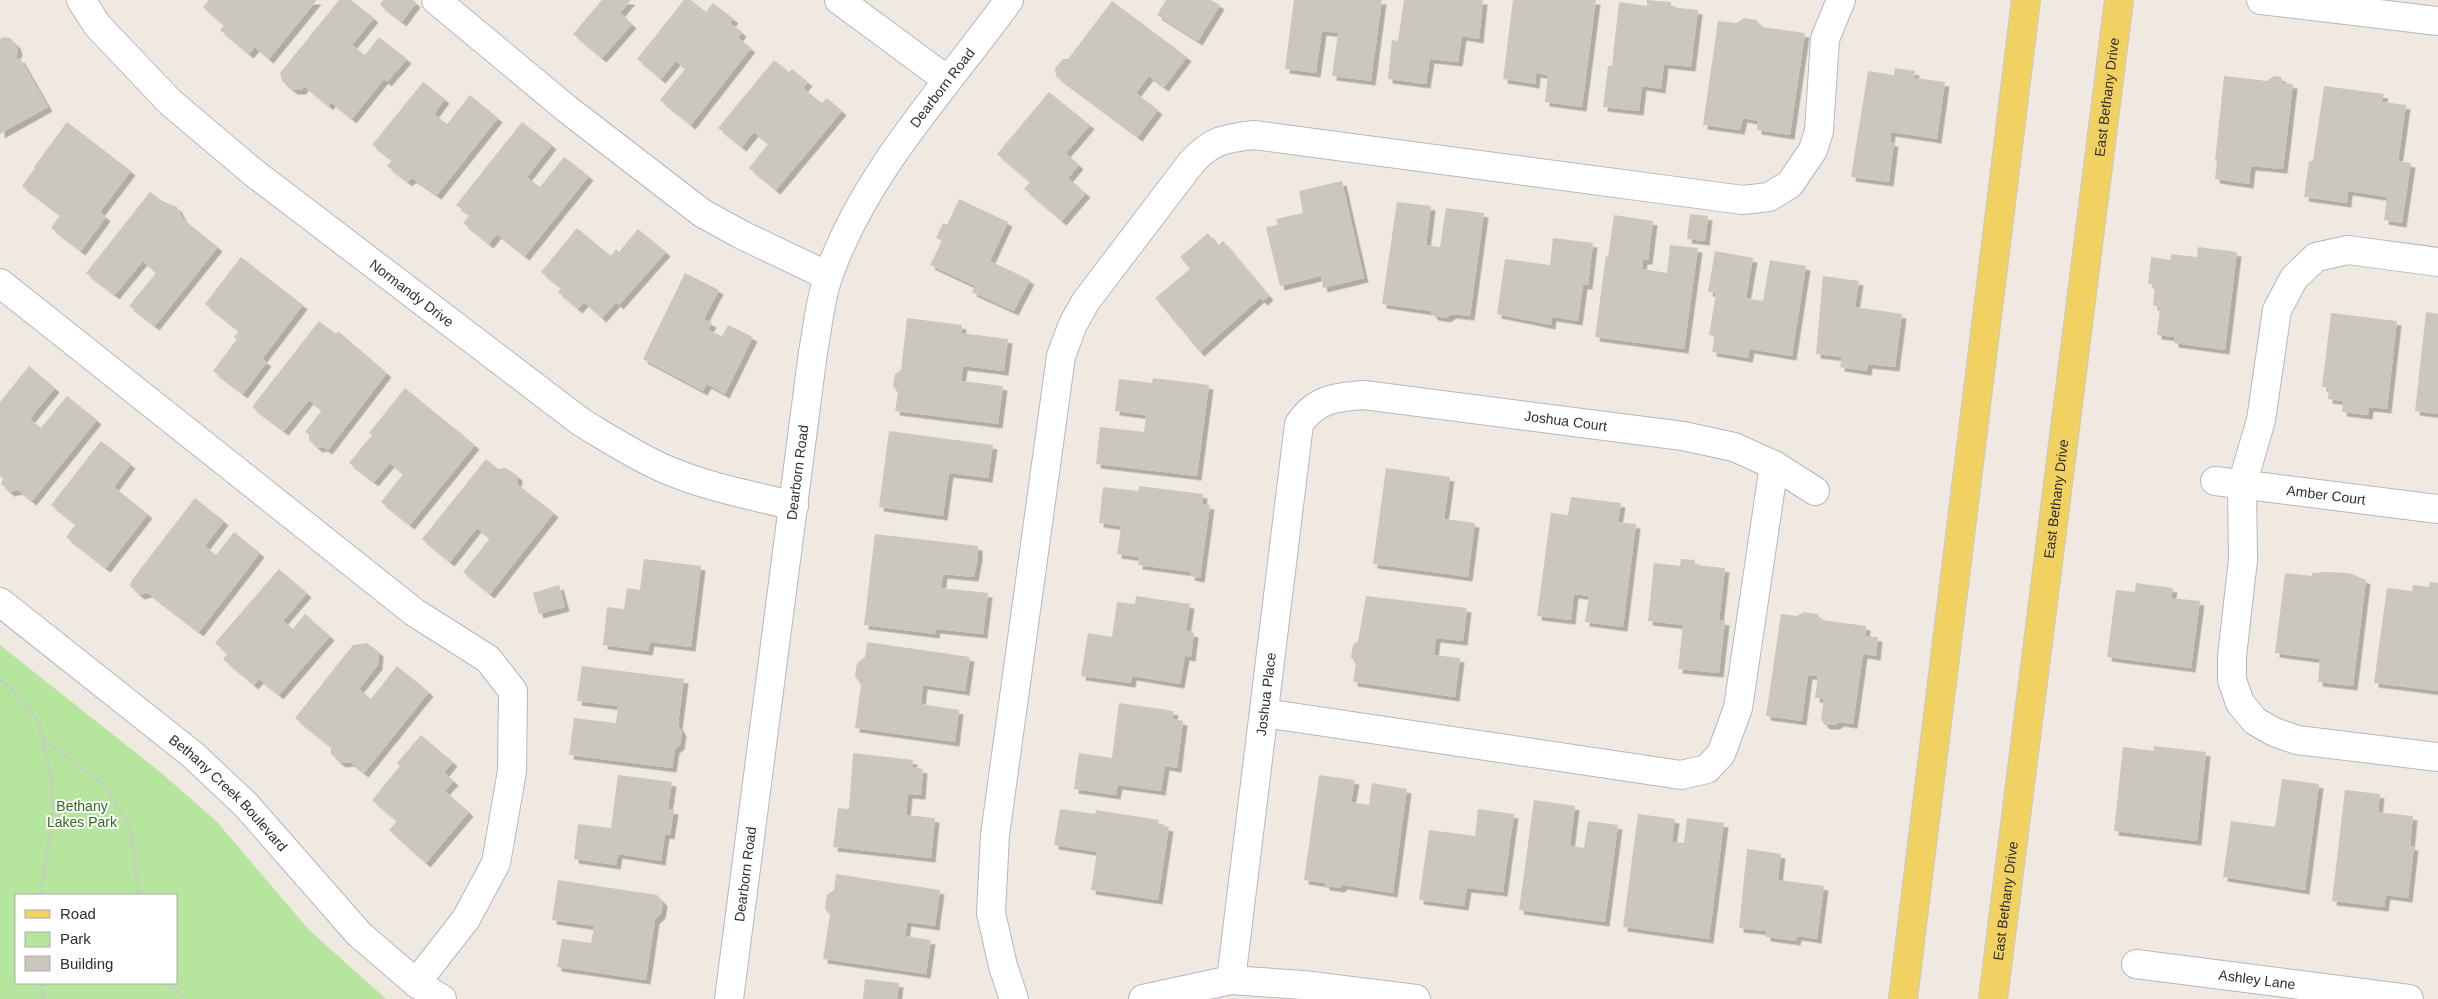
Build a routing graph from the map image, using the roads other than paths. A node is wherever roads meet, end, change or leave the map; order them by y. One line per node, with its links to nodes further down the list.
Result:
1 (81, 0): 19 (street, Normandy Drive)
2 (436, 0): 12 (street)
3 (839, 0): 10 (street)
4 (1009, 0): 10 (street, Dearborn Road)
5 (1841, 0): 29 (street)
6 (2026, 0): 32 (main road)
7 (2119, 0): 33 (main road, East Bethany Drive)
8 (2261, 0): 9 (street)
9 (2438, 21)
10 (946, 79): 12 (street, Dearborn Road)
11 (2438, 262): 17 (street)
12 (828, 276): 19 (street, Dearborn Road)
13 (0, 283): 26 (street)
14 (1308, 412): 15 (street, Joshua Court); 22 (street, Joshua Place)
15 (1774, 465): 18 (street, Joshua Court); 22 (street)
16 (2215, 481): 17 (street, Amber Court)
17 (2242, 485): 20 (street, Amber Court); 23 (street)
18 (1815, 491)
19 (794, 506): 28 (street, Dearborn Road)
20 (2438, 510)
21 (0, 602): 26 (street, Bethany Creek Boulevard)
22 (1264, 714): 25 (street, Joshua Place)
23 (2438, 757)
24 (2136, 964): 34 (street, Ashley Lane)
25 (1231, 980): 30 (street); 31 (street)
26 (416, 983): 27 (street, Bethany Creek Boulevard)
27 (442, 999)
28 (729, 999)
29 (1014, 999)
30 (1143, 999)
31 (1416, 999)
32 (1903, 999)
33 (1993, 999)
34 (2409, 999)

